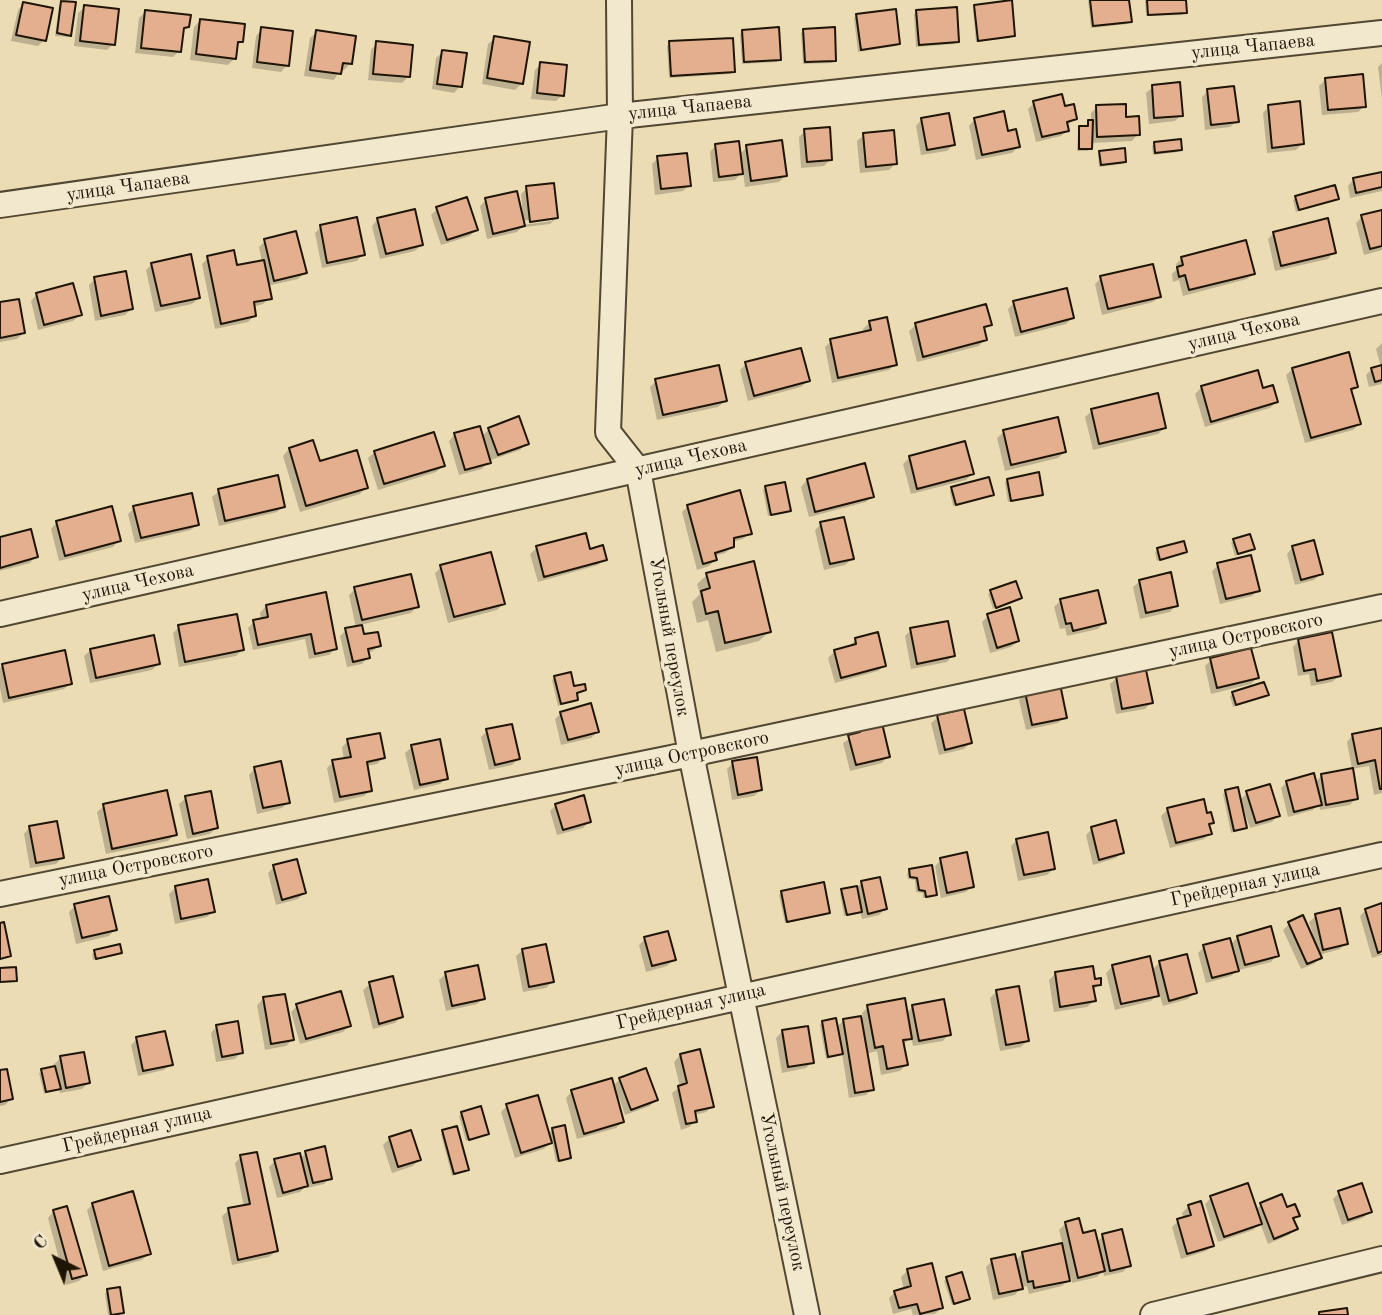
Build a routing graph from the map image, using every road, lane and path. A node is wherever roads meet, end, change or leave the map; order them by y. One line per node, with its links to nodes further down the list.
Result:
1 (619, 0): 3 (street, Угольный переулок)
2 (1382, 33): 3 (street, улица Чапаева)
3 (620, 116): 4 (street, улица Чапаева); 6 (street, Угольный переулок)
4 (0, 205)
5 (1382, 301): 6 (street, улица Чехова)
6 (638, 470): 8 (street, улица Чехова); 9 (street, Угольный переулок)
7 (1382, 607): 9 (street, улица Островского)
8 (0, 614)
9 (691, 754): 11 (street, улица Островского); 12 (street, Угольный переулок)
10 (1382, 855): 12 (street, Грейдерная улица)
11 (0, 894)
12 (741, 996): 13 (street, Грейдерная улица); 15 (street, Угольный переулок)
13 (0, 1161)
14 (1382, 1259): 16 (street)
15 (807, 1315)
16 (1153, 1315)

